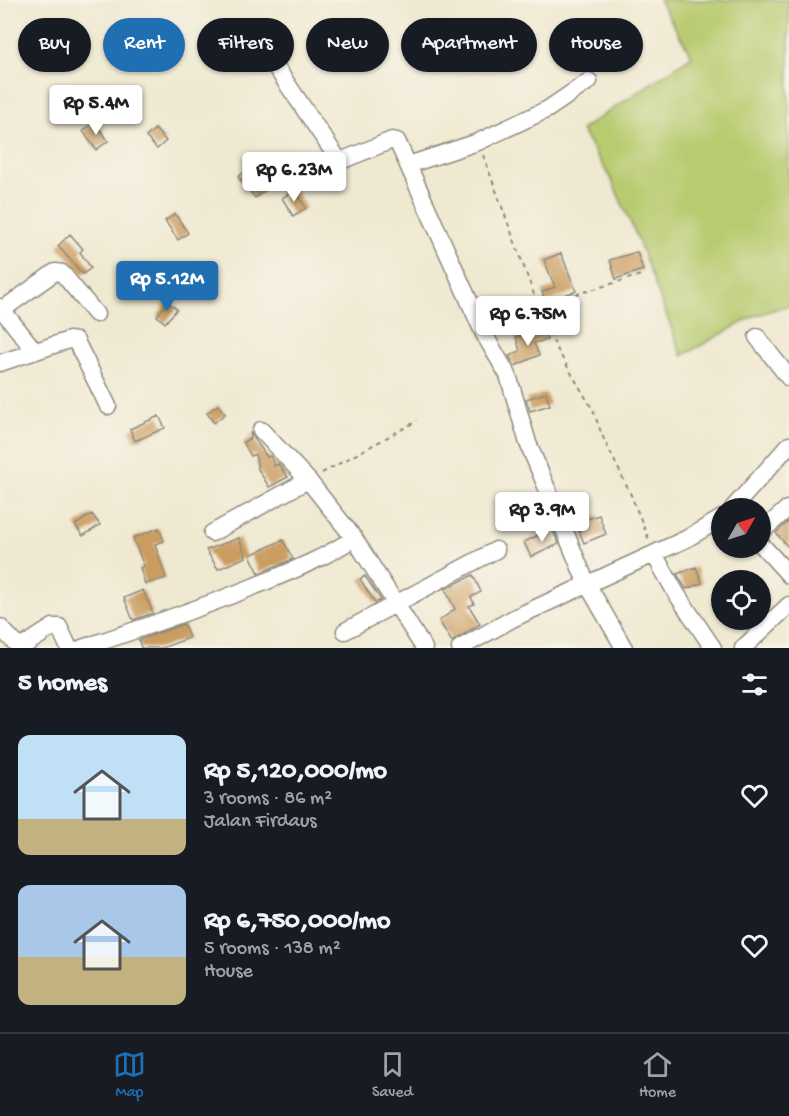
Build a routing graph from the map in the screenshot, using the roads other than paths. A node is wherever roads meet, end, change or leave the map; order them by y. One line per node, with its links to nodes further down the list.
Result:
1 (279, 72): 3 (street)
2 (589, 81): 3 (street)
3 (408, 165): 24 (street)
4 (1, 309): 5 (street); 7 (street)
5 (96, 314)
6 (757, 337): 9 (street)
7 (34, 350): 8 (street); 10 (street)
8 (0, 363)
9 (789, 378)
10 (108, 406)
11 (261, 430): 13 (street)
12 (789, 445): 14 (street)
13 (308, 480): 18 (street); 19 (street)
14 (742, 498)
15 (787, 509): 16 (street)
16 (771, 523)
17 (711, 524): 21 (street)
18 (212, 533)
19 (354, 538): 25 (street); 31 (street)
20 (496, 550): 25 (street)
21 (654, 554): 24 (street); 35 (street)
22 (771, 555): 23 (street)
23 (789, 575)
24 (586, 582): 33 (street); 34 (street)
25 (395, 602): 28 (street); 32 (street)
26 (789, 605): 36 (street)
27 (0, 627): 29 (street)
28 (345, 631)
29 (20, 648): 30 (street)
30 (69, 648)
31 (82, 648)
32 (424, 648)
33 (460, 648)
34 (624, 648)
35 (713, 648)
36 (743, 648)

